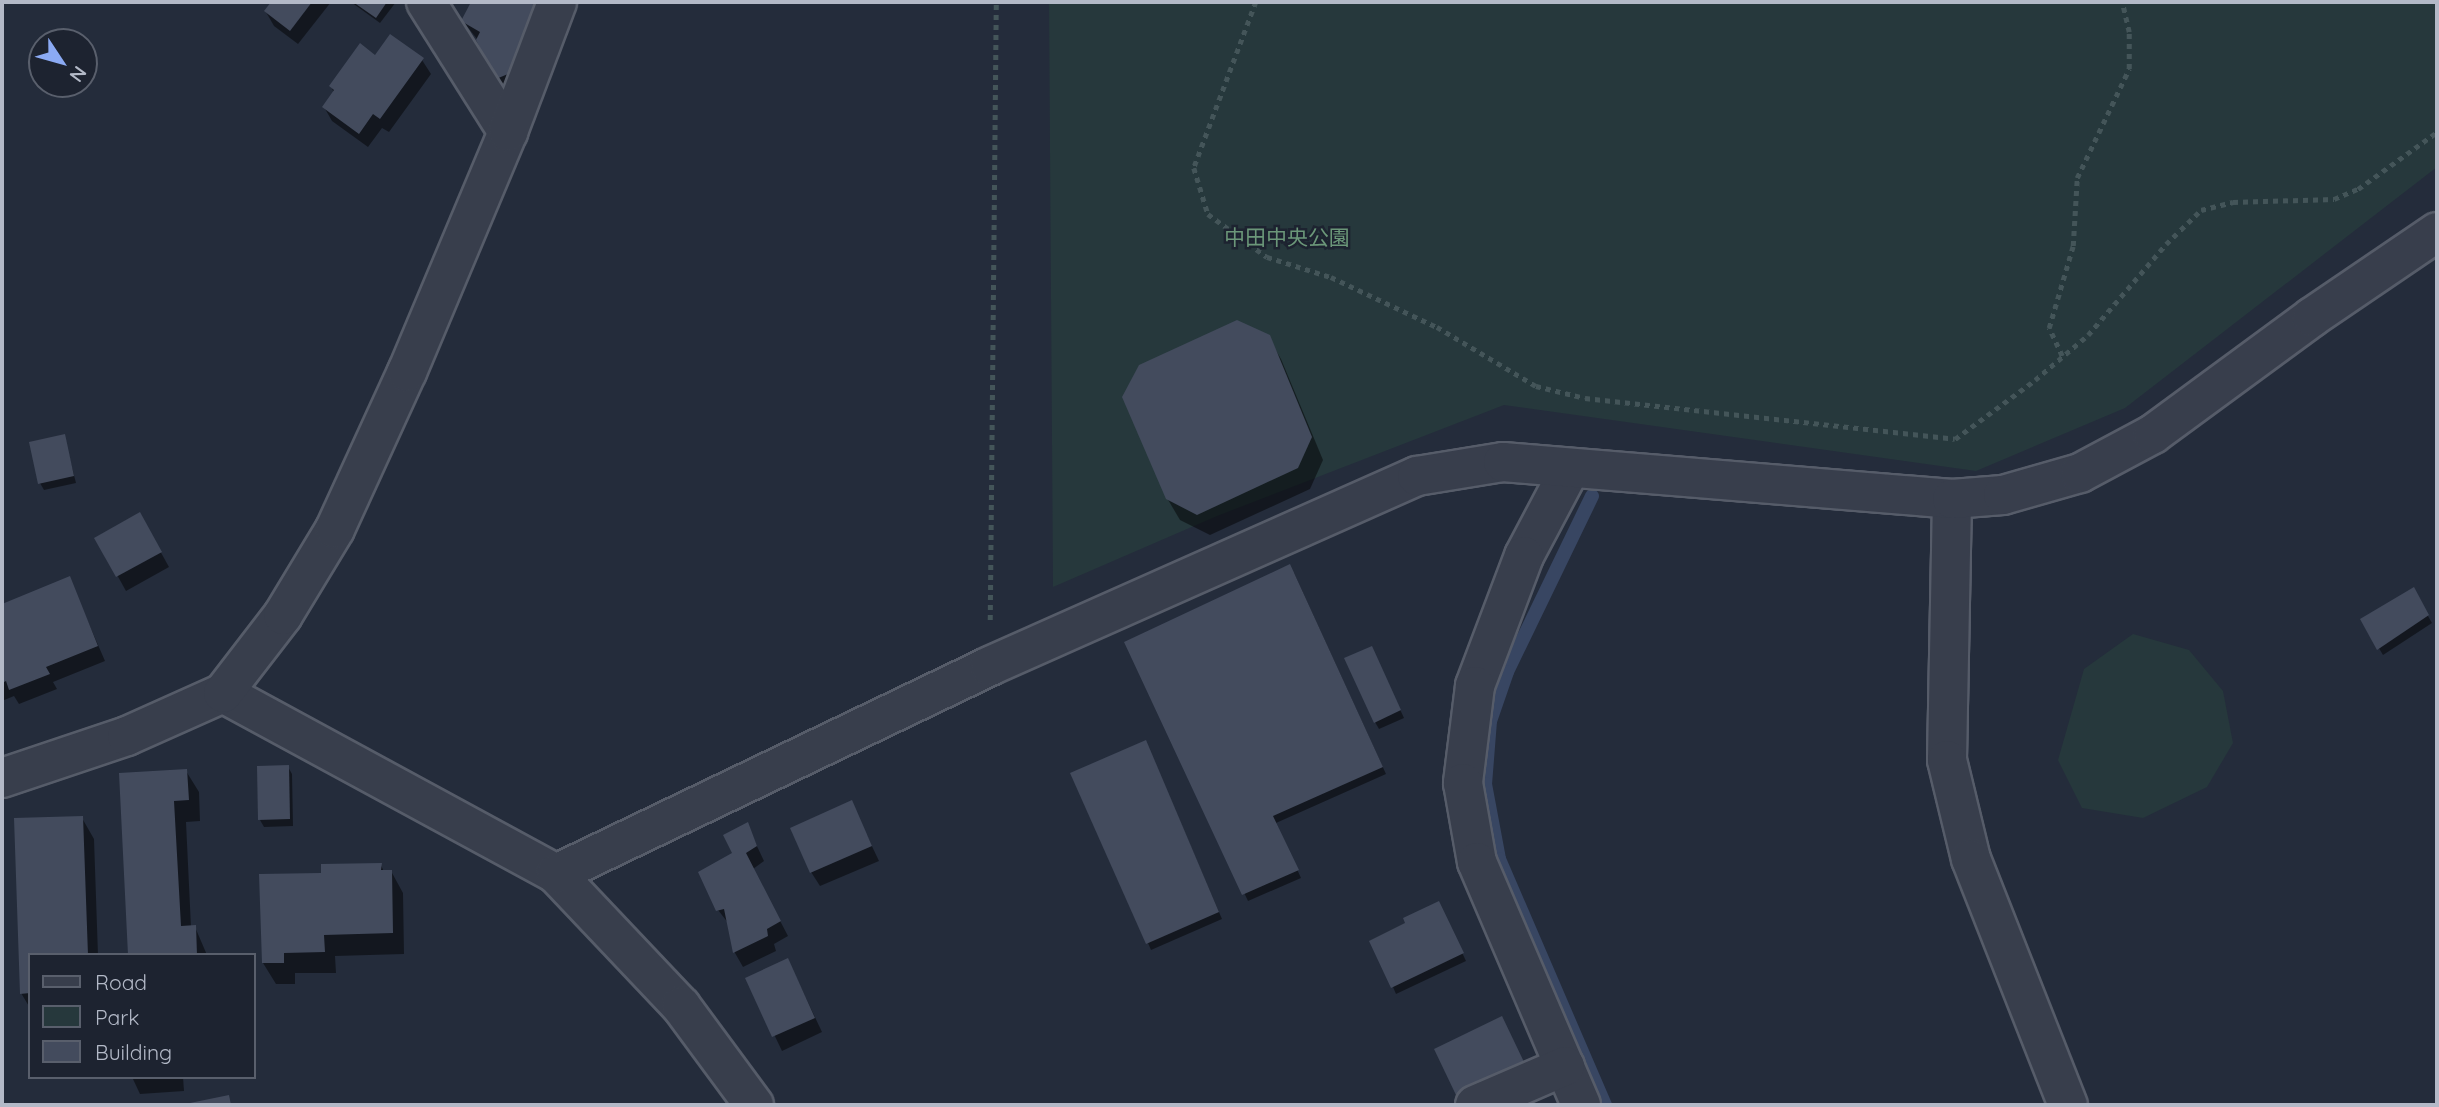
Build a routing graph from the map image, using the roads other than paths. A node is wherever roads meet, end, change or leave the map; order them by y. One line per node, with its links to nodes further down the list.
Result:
1 (426, 2): 3 (street)
2 (557, 2): 3 (street)
3 (508, 132): 7 (street)
4 (2437, 232): 6 (street)
5 (1570, 469): 6 (street); 9 (street); 10 (street)
6 (1952, 499): 14 (street)
7 (223, 693): 8 (street); 9 (street)
8 (2, 778)
9 (556, 874): 11 (street)
10 (1565, 1066): 12 (street); 13 (street)
11 (754, 1105)
12 (1475, 1105)
13 (1581, 1105)
14 (2068, 1105)

